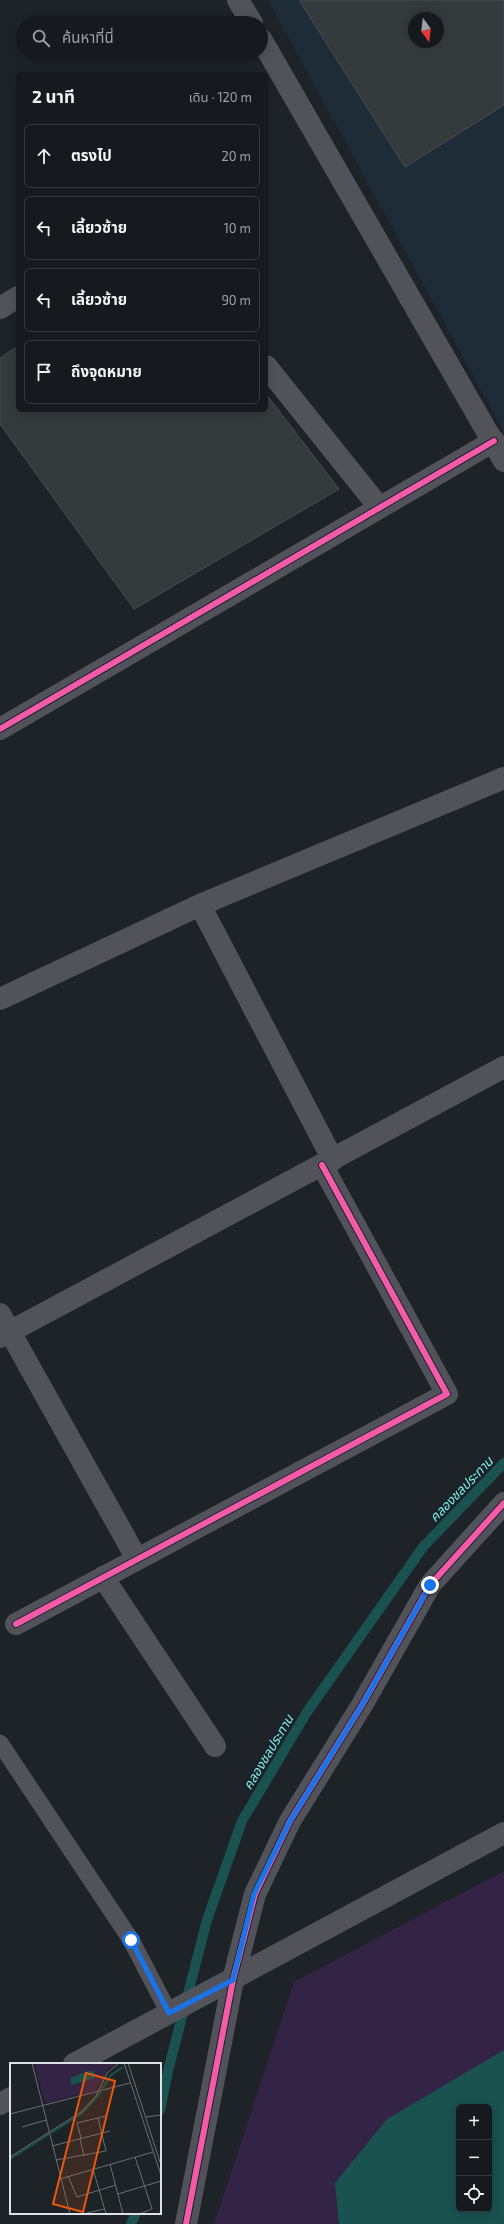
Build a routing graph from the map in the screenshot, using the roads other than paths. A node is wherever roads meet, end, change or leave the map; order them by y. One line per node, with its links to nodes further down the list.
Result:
1 (238, 0): 2 (street)
2 (248, 16)
3 (268, 51): 7 (street)
4 (16, 298): 5 (street)
5 (0, 308)
6 (268, 369): 9 (street)
7 (494, 441): 8 (street); 9 (street)
8 (504, 461)
9 (379, 508): 10 (street)
10 (0, 728)
11 (504, 778): 12 (street)
12 (200, 905): 13 (street); 15 (street)
13 (0, 999)
14 (504, 1067): 15 (street)
15 (328, 1163): 16 (street); 18 (street)
16 (3, 1328): 18 (street)
17 (504, 1503): 24 (street)
18 (137, 1559): 19 (street)
19 (103, 1577): 20 (street); 22 (street)
20 (16, 1624)
21 (0, 1743): 25 (lane)
22 (215, 1746)
23 (504, 1833): 24 (street)
24 (230, 1982): 25 (street); 29 (street)
25 (171, 2012): 26 (street)
26 (76, 2063)
27 (10, 2099): 28 (street)
28 (0, 2104)
29 (186, 2224)

